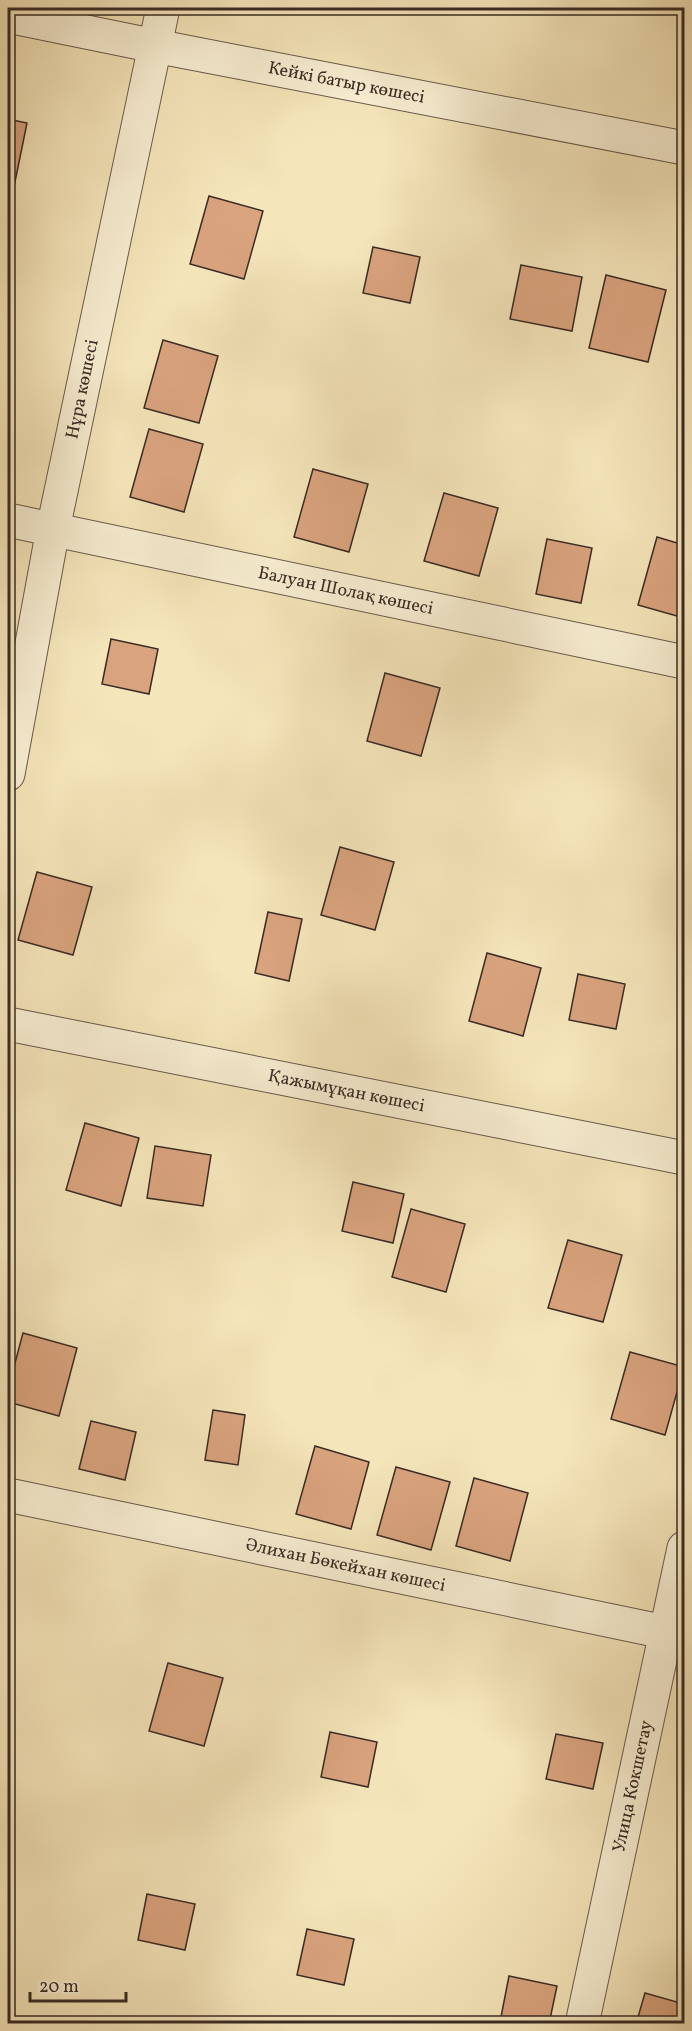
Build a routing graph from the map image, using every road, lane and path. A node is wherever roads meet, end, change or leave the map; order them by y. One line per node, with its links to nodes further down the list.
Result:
1 (163, 8): 3 (street, Нұра көшесі)
2 (8, 16): 3 (street, Кейкі батыр көшесі)
3 (155, 46): 4 (street, Кейкі батыр көшесі); 6 (street, Нұра көшесі)
4 (684, 148)
5 (8, 520): 6 (street, Балуан Шолақ көшесі)
6 (53, 529): 7 (street, Балуан Шолақ көшесі); 8 (street, Нұра көшесі)
7 (684, 662)
8 (8, 774)
9 (8, 1024): 10 (street, Қажымұқан көшесі)
10 (684, 1158)
11 (8, 1495): 13 (street, Әлихан Бөкейхан көшесі)
12 (684, 1548): 13 (street, Улица Кокшетау)
13 (676, 1634): 14 (street, Улица Кокшетау)
14 (582, 2024)

